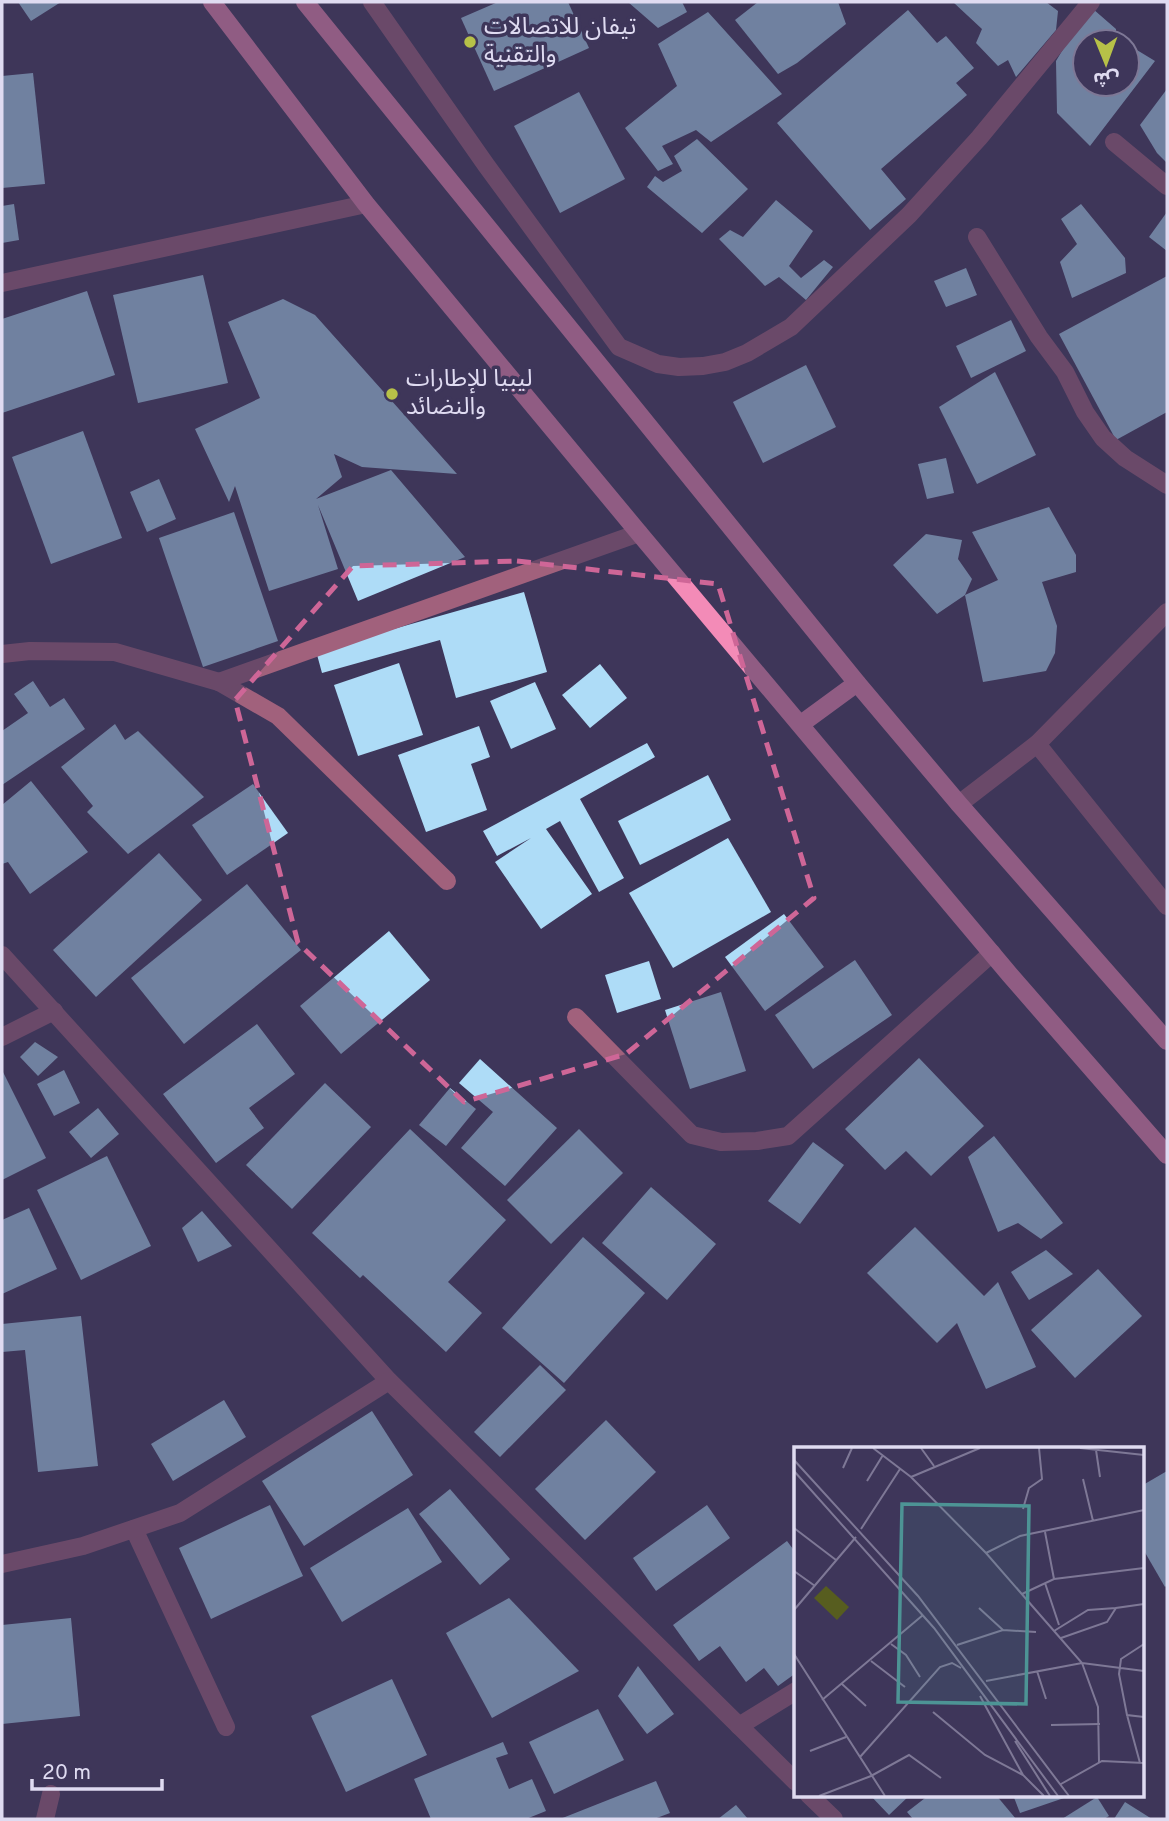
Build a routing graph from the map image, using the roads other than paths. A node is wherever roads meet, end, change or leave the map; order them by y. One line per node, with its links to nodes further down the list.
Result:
1 (212, 2): 7 (main road)
2 (305, 2): 15 (main road)
3 (372, 2): 4 (street)
4 (1091, 2)
5 (1114, 142): 6 (street)
6 (1167, 186)
7 (366, 204): 9 (street); 11 (main road)
8 (977, 237): 10 (street)
9 (2, 283)
10 (1167, 485)
11 (639, 533): 14 (street); 16 (main road)
12 (1167, 612): 17 (street)
13 (2, 654): 14 (street)
14 (219, 682): 19 (street)
15 (857, 683): 16 (main road); 18 (main road)
16 (800, 724): 21 (main road)
17 (1037, 744): 18 (street); 20 (street)
18 (959, 804): 26 (main road)
19 (447, 881)
20 (1167, 906)
21 (992, 953): 24 (street); 27 (main road)
22 (2, 955): 23 (street)
23 (54, 1011): 25 (street); 28 (street)
24 (576, 1017)
25 (2, 1037)
26 (1167, 1041)
27 (1167, 1155)
28 (389, 1381): 29 (street); 32 (street)
29 (134, 1529): 30 (street); 33 (street)
30 (2, 1564)
31 (794, 1692): 32 (street)
32 (739, 1726): 34 (street)
33 (226, 1727)
34 (794, 1780)
35 (51, 1794): 37 (street)
36 (811, 1797): 38 (street)
37 (44, 1819)
38 (834, 1819)

